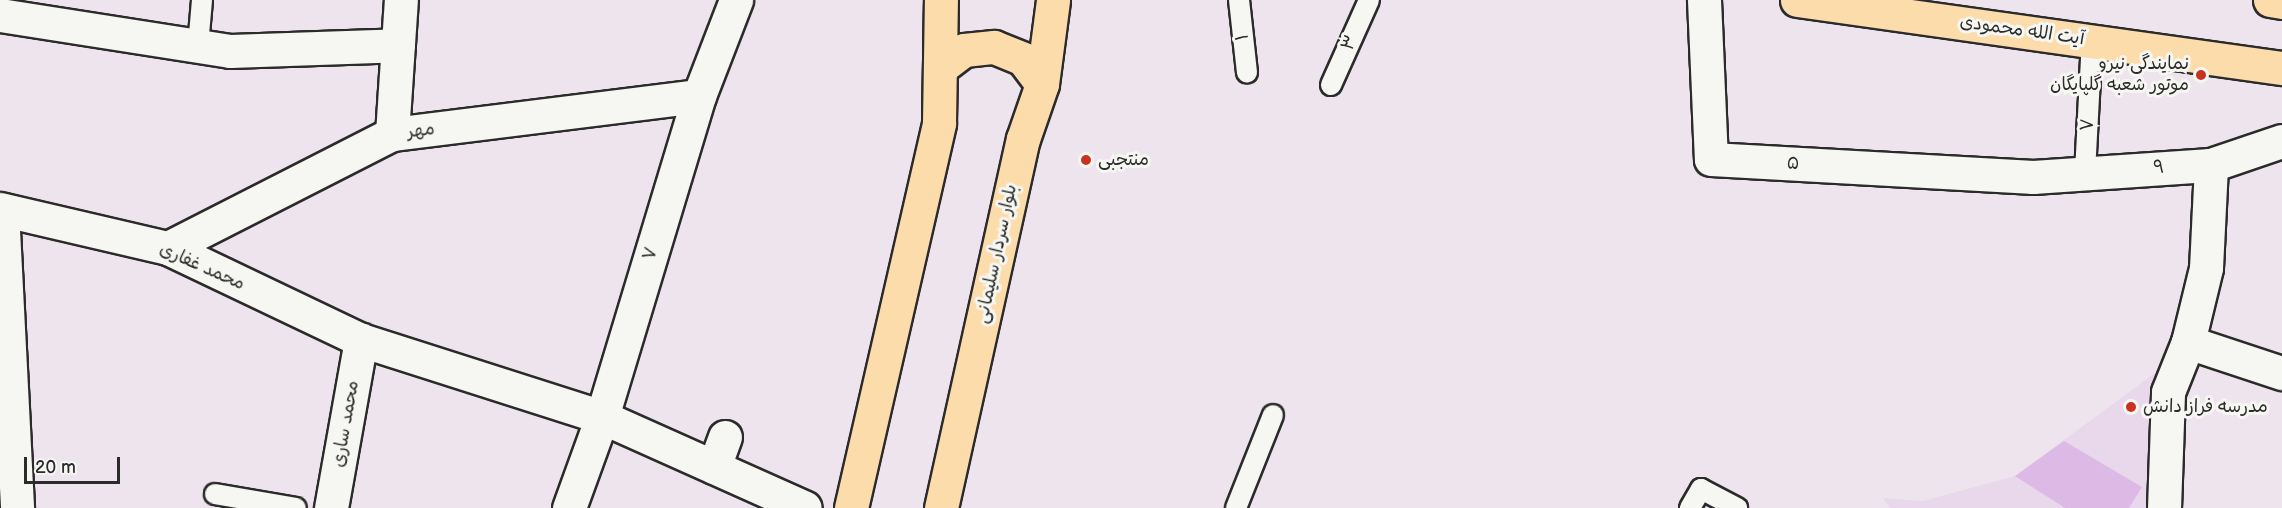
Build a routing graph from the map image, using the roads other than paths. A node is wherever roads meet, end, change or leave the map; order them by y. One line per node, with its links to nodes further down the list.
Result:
1 (202, 0): 15 (lane)
2 (400, 0): 14 (street)
3 (736, 0): 21 (street, ۷)
4 (941, 0): 16 (highway)
5 (1053, 0): 19 (highway, بلوار سردار سلیمانی)
6 (1239, 0): 18 (lane, ۱)
7 (1369, 0): 20 (lane, ۳)
8 (1704, 0): 26 (street, ۵)
9 (1797, 0): 13 (highway, آیت الله محمودی)
10 (2270, 0): 11 (highway)
11 (2282, 2)
12 (0, 15): 15 (street)
13 (2092, 41): 17 (highway, آیت الله محمودی); 25 (lane, ۷)
14 (398, 45): 15 (street); 22 (street)
15 (198, 46)
16 (940, 68): 19 (highway); 42 (highway)
17 (2282, 68)
18 (1247, 73)
19 (1042, 84): 43 (highway, بلوار سردار سلیمانی)
20 (1331, 85)
21 (699, 96): 22 (street, مهر); 33 (street, ۷)
22 (392, 134): 28 (street, مهر)
23 (2282, 141): 24 (street, ۹)
24 (2211, 165): 25 (street, ۹); 30 (street)
25 (2085, 174): 26 (street, ۹)
26 (2033, 177)
27 (1, 210): 28 (street, محمد غفاری); 37 (street)
28 (168, 248): 29 (street, محمد غفاری)
29 (361, 340): 33 (street, محمد غفاری); 39 (street, محمد ساری)
30 (2188, 342): 31 (street); 47 (street)
31 (2282, 373)
32 (1273, 415): 44 (lane)
33 (602, 417): 35 (street, محمد غفاری); 40 (street, ۷)
34 (725, 437): 35 (street)
35 (714, 468): 41 (street, محمد غفاری)
36 (214, 494): 38 (lane)
37 (17, 508)
38 (296, 508)
39 (331, 508)
40 (569, 508)
41 (805, 508)
42 (851, 508)
43 (941, 508)
44 (1236, 508)
45 (1690, 508): 46 (lane)
46 (1737, 508)
47 (2164, 508)

